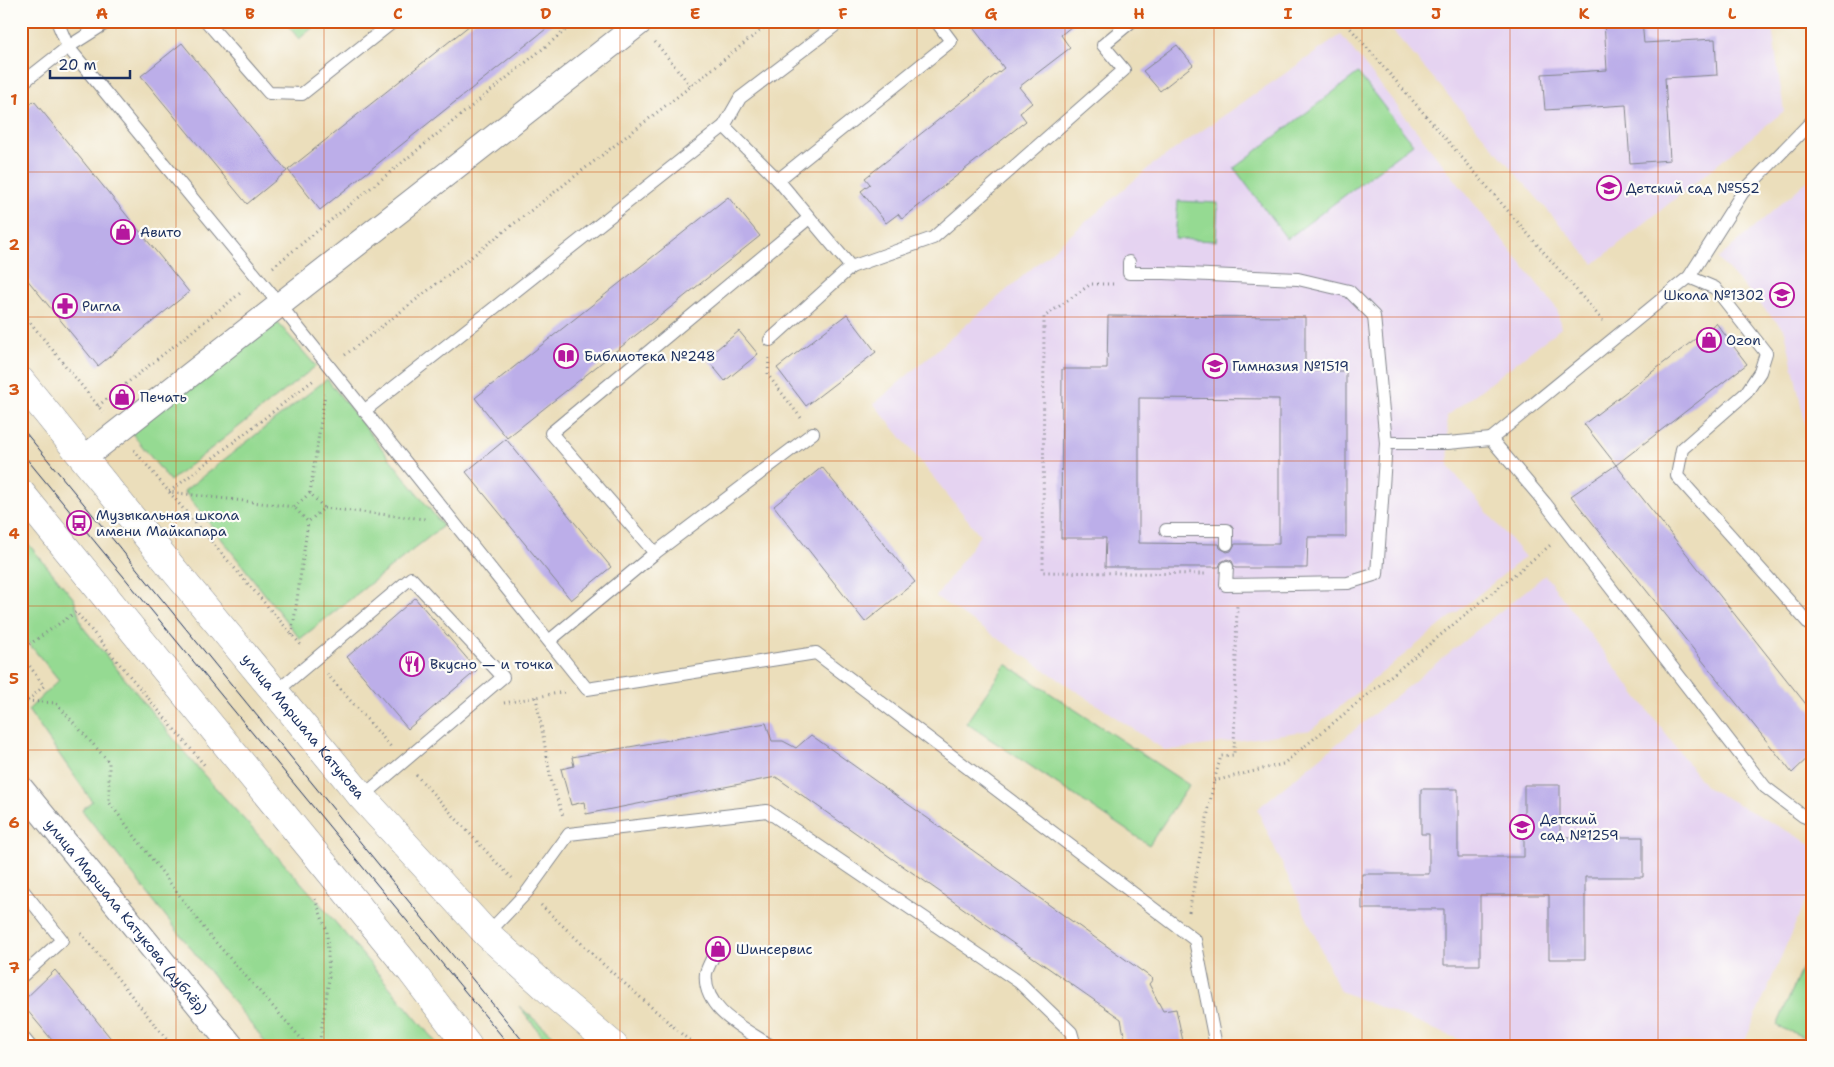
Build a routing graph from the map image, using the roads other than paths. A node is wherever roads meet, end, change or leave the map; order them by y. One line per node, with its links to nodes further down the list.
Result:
1 (57, 21): 9 (lane)
2 (109, 21): 9 (lane)
3 (206, 21): 4 (lane)
4 (394, 21)
5 (841, 21): 12 (lane)
6 (936, 21): 13 (lane)
7 (1132, 21): 16 (lane)
8 (636, 26): 18 (street)
9 (68, 47): 10 (lane); 18 (lane)
10 (21, 84)
11 (1813, 120): 17 (lane)
12 (724, 126): 13 (lane); 21 (lane)
13 (778, 180): 14 (lane)
14 (809, 218): 16 (lane); 29 (lane)
15 (1128, 262): 24 (lane)
16 (851, 267): 19 (lane)
17 (1689, 277): 23 (lane); 31 (lane)
18 (280, 305): 21 (lane); 25 (street)
19 (770, 340)
20 (21, 381): 25 (main road, улица Маршала Катукова)
21 (364, 411): 32 (lane)
22 (813, 433): 29 (lane)
23 (1491, 439): 24 (lane); 36 (lane)
24 (1386, 443): 30 (lane)
25 (84, 458): 33 (main road, улица Маршала Катукова)
26 (21, 493): 44 (main road)
27 (1166, 530): 28 (lane)
28 (1227, 544)
29 (655, 553): 32 (lane)
30 (1227, 570)
31 (1813, 628)
32 (549, 641): 48 (lane)
33 (276, 692): 35 (main road, улица Маршала Катукова); 35 (lane)
34 (24, 797): 43 (street, улица Маршала Катукова (дублёр))
35 (362, 797): 38 (main road, улица Маршала Катукова)
36 (1813, 820)
37 (21, 888): 40 (lane)
38 (487, 934): 45 (main road, улица Маршала Катукова); 47 (lane)
39 (712, 959): 46 (lane)
40 (21, 977)
41 (21, 1035): 42 (lane)
42 (30, 1046)
43 (232, 1046)
44 (468, 1046)
45 (614, 1046)
46 (771, 1046)
47 (1075, 1046)
48 (1216, 1046)

